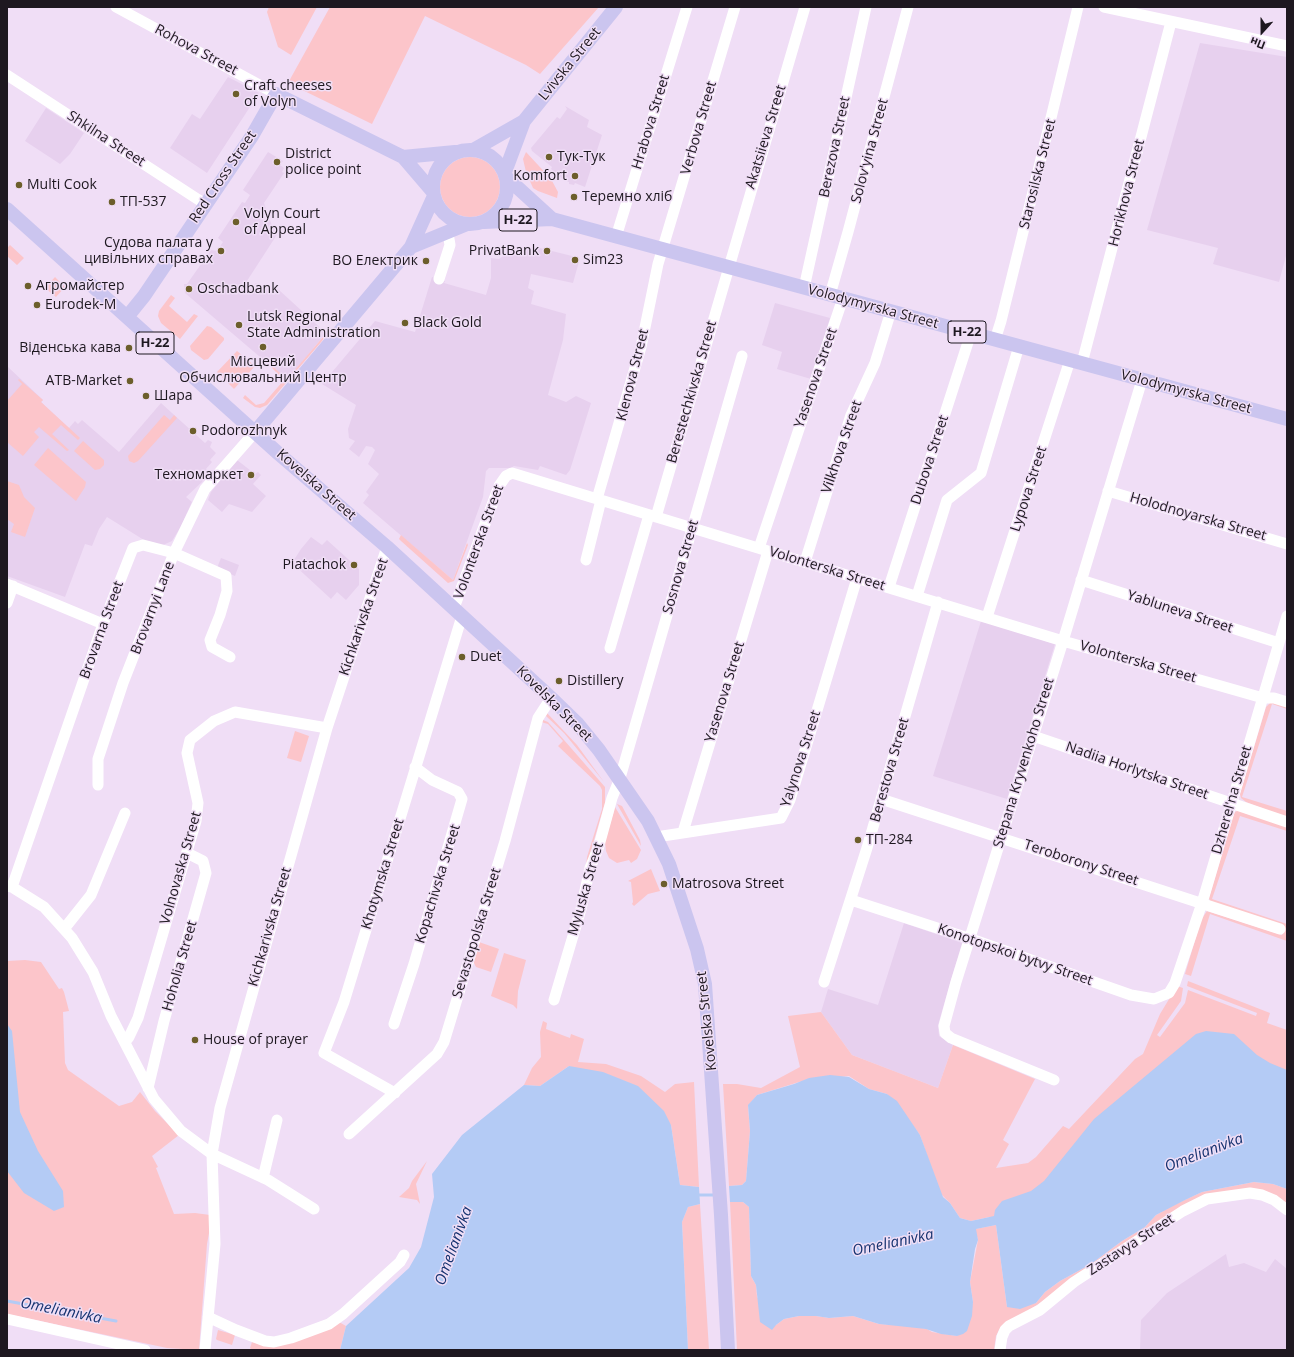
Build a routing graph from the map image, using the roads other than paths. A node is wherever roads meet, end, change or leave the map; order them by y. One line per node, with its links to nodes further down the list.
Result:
1 (116, 7): 13 (street, Rohova Street)
2 (616, 7): 14 (main road, Lvivska Street)
3 (687, 7): 26 (street, Hrabova Street)
4 (735, 7): 28 (street, Verbova Street)
5 (805, 7): 29 (street, Akatsiieva Street)
6 (866, 7): 31 (street, Berezova Street)
7 (908, 7): 32 (street, Solov'yina Street)
8 (1078, 7): 36 (street, Starosilska Street)
9 (1104, 7): 10 (street)
10 (1171, 22): 11 (street); 39 (street, Horikhova Street)
11 (1287, 46)
12 (7, 75): 20 (street, Shkilna Street)
13 (276, 94): 17 (main road); 20 (main road, Red Cross Street)
14 (524, 121): 15 (main road, Lvivska Street); 18 (main road, Lvivska Street)
15 (473, 150): 16 (main road, Н-22); 18 (main road, Н-22)
16 (457, 152): 17 (main road); 19 (main road, Н-22)
17 (403, 157): 19 (main road)
18 (505, 175): 22 (main road, Volodymyrska Street / Н-22); 23 (main road)
19 (434, 194): 24 (main road); 27 (main road, Н-22)
20 (205, 204): 34 (main road, Red Cross Street)
21 (7, 209): 34 (main road, Kovelska Street / Н-22)
22 (552, 219): 23 (main road, Volodymyrska Street / Н-22); 26 (main road, Volodymyrska Street / Н-22)
23 (484, 222): 24 (main road, Н-22)
24 (467, 224): 25 (main road, Н-22)
25 (448, 233): 27 (main road, Н-22); 30 (street)
26 (616, 237): 28 (main road, Volodymyrska Street / Н-22)
27 (411, 247): 42 (main road, Н-22)
28 (664, 250): 29 (main road, Volodymyrska Street / Н-22); 44 (street, Klenova Street)
29 (728, 267): 31 (main road, Volodymyrska Street / Н-22); 45 (street, Berestechkivska Street)
30 (439, 279)
31 (804, 288): 32 (main road, Volodymyrska Street / Н-22)
32 (836, 296): 33 (main road, Volodymyrska Street / Н-22); 49 (street, Yasenova Street)
33 (891, 311): 35 (main road, Volodymyrska Street / Н-22); 52 (street, Vilkhova Street)
34 (127, 318): 42 (main road, Kovelska Street / Н-22)
35 (971, 333): 36 (main road, Volodymyrska Street / Н-22); 56 (street, Dubova Street)
36 (995, 340): 37 (main road, Volodymyrska Street / Н-22)
37 (1019, 346): 39 (main road, Volodymyrska Street / Н-22); 57 (street)
38 (742, 356): 46 (street, Sosnova Street)
39 (1076, 362): 40 (main road, Volodymyrska Street / Н-22); 62 (street, Lypova Street)
40 (1142, 380): 41 (main road, Volodymyrska Street / Н-22); 43 (street, Stepana Kryvenkoho Street)
41 (1287, 419)
42 (254, 432): 48 (main road, Kovelska Street); 50 (street)
43 (1108, 491): 47 (street, Holodnoyarska Street); 54 (street, Stepana Kryvenkoho Street)
44 (599, 499): 45 (street, Volonterska Street); 51 (street, Klenova Street); 60 (street, Volonterska Street)
45 (653, 516): 46 (street, Volonterska Street); 66 (street, Berestechkivska Street)
46 (692, 528): 49 (street, Volonterska Street); 74 (street, Sosnova Street)
47 (1287, 544)
48 (387, 547): 60 (main road, Kovelska Street); 71 (street, Kichkarivska Street)
49 (763, 549): 52 (street, Volonterska Street); 80 (street, Yasenova Street)
50 (174, 553): 63 (street, Brovarna Street); 67 (street, Brovarnyi Lane); 75 (street, Brovarnyi Lane)
51 (586, 560)
52 (805, 562): 53 (street, Volonterska Street)
53 (857, 578): 56 (street, Volonterska Street); 80 (street, Yalynova Street)
54 (1081, 580): 64 (street, Stepana Kryvenkoho Street); 65 (street, Yabluneva Street)
55 (10, 585): 59 (street); 63 (street)
56 (889, 587): 57 (street, Volonterska Street)
57 (916, 596): 58 (street, Volonterska Street)
58 (938, 602): 62 (street, Volonterska Street); 76 (street, Berestova Street)
59 (7, 603)
60 (458, 612): 68 (main road, Kovelska Street); 73 (street, Khotymska Street)
61 (1287, 616): 65 (street, Dzherelʹna Street)
62 (987, 617): 64 (street, Volonterska Street)
63 (103, 624): 84 (street, Brovarna Street)
64 (1063, 641): 69 (street, Volonterska Street); 72 (street, Stepana Kryvenkoho Street)
65 (1279, 643): 69 (street, Dzherelʹna Street)
66 (610, 648)
67 (230, 657)
68 (551, 698): 74 (main road, Kovelska Street); 97 (street, Sevastopolska Street)
69 (1263, 698): 70 (street, Volonterska Street); 77 (street, Dzherelʹna Street)
70 (1287, 702)
71 (327, 728): 83 (street, Volnovaska Street); 100 (street, Kichkarivska Street)
72 (1033, 736): 77 (street, Nadiia Horlytska Street); 82 (street, Stepana Kryvenkoho Street)
73 (415, 767): 93 (street, Kopachivska Street); 97 (street, Khotymska Street)
74 (620, 778): 81 (main road, Kovelska Street); 92 (street, Myluska Street)
75 (98, 785)
76 (882, 799): 82 (street, Teroborony Street); 85 (street, Berestova Street)
77 (1231, 802): 79 (street, Nadiia Horlytska Street); 86 (street, Dzherelʹna Street)
78 (125, 813): 87 (street)
79 (1287, 822)
80 (683, 832): 81 (street, Yalynova Street)
81 (656, 837): 109 (main road, Kovelska Street)
82 (1001, 837): 86 (street, Teroborony Street); 89 (street, Stepana Kryvenkoho Street)
83 (187, 853): 94 (street, Volnovaska Street); 96 (street, Hoholia Street)
84 (10, 886): 87 (street)
85 (851, 900): 89 (street, Konotopskoi bytvy Street); 90 (street, Berestova Street)
86 (1202, 903): 88 (street, Teroborony Street); 91 (street, Dzherelʹna Street)
87 (64, 929): 94 (street)
88 (1280, 929)
89 (970, 939): 91 (street, Konotopskoi bytvy Street); 95 (street, Stepana Kryvenkoho Street)
90 (824, 982)
91 (1175, 983)
92 (554, 1000)
93 (394, 1024)
94 (125, 1042): 96 (street)
95 (1054, 1080)
96 (148, 1088): 100 (street)
97 (395, 1093): 99 (street, Sevastopolska Street)
98 (277, 1120): 101 (street)
99 (349, 1134)
100 (212, 1154): 101 (street); 105 (street, Kichkarivska Street)
101 (263, 1178): 102 (street)
102 (314, 1209)
103 (1287, 1210): 110 (street, Zastavya Street)
104 (404, 1255): 105 (street)
105 (208, 1317): 108 (street, Kichkarivska Street)
106 (7, 1319): 107 (street)
107 (145, 1350)
108 (205, 1350)
109 (728, 1350)
110 (1000, 1350)

